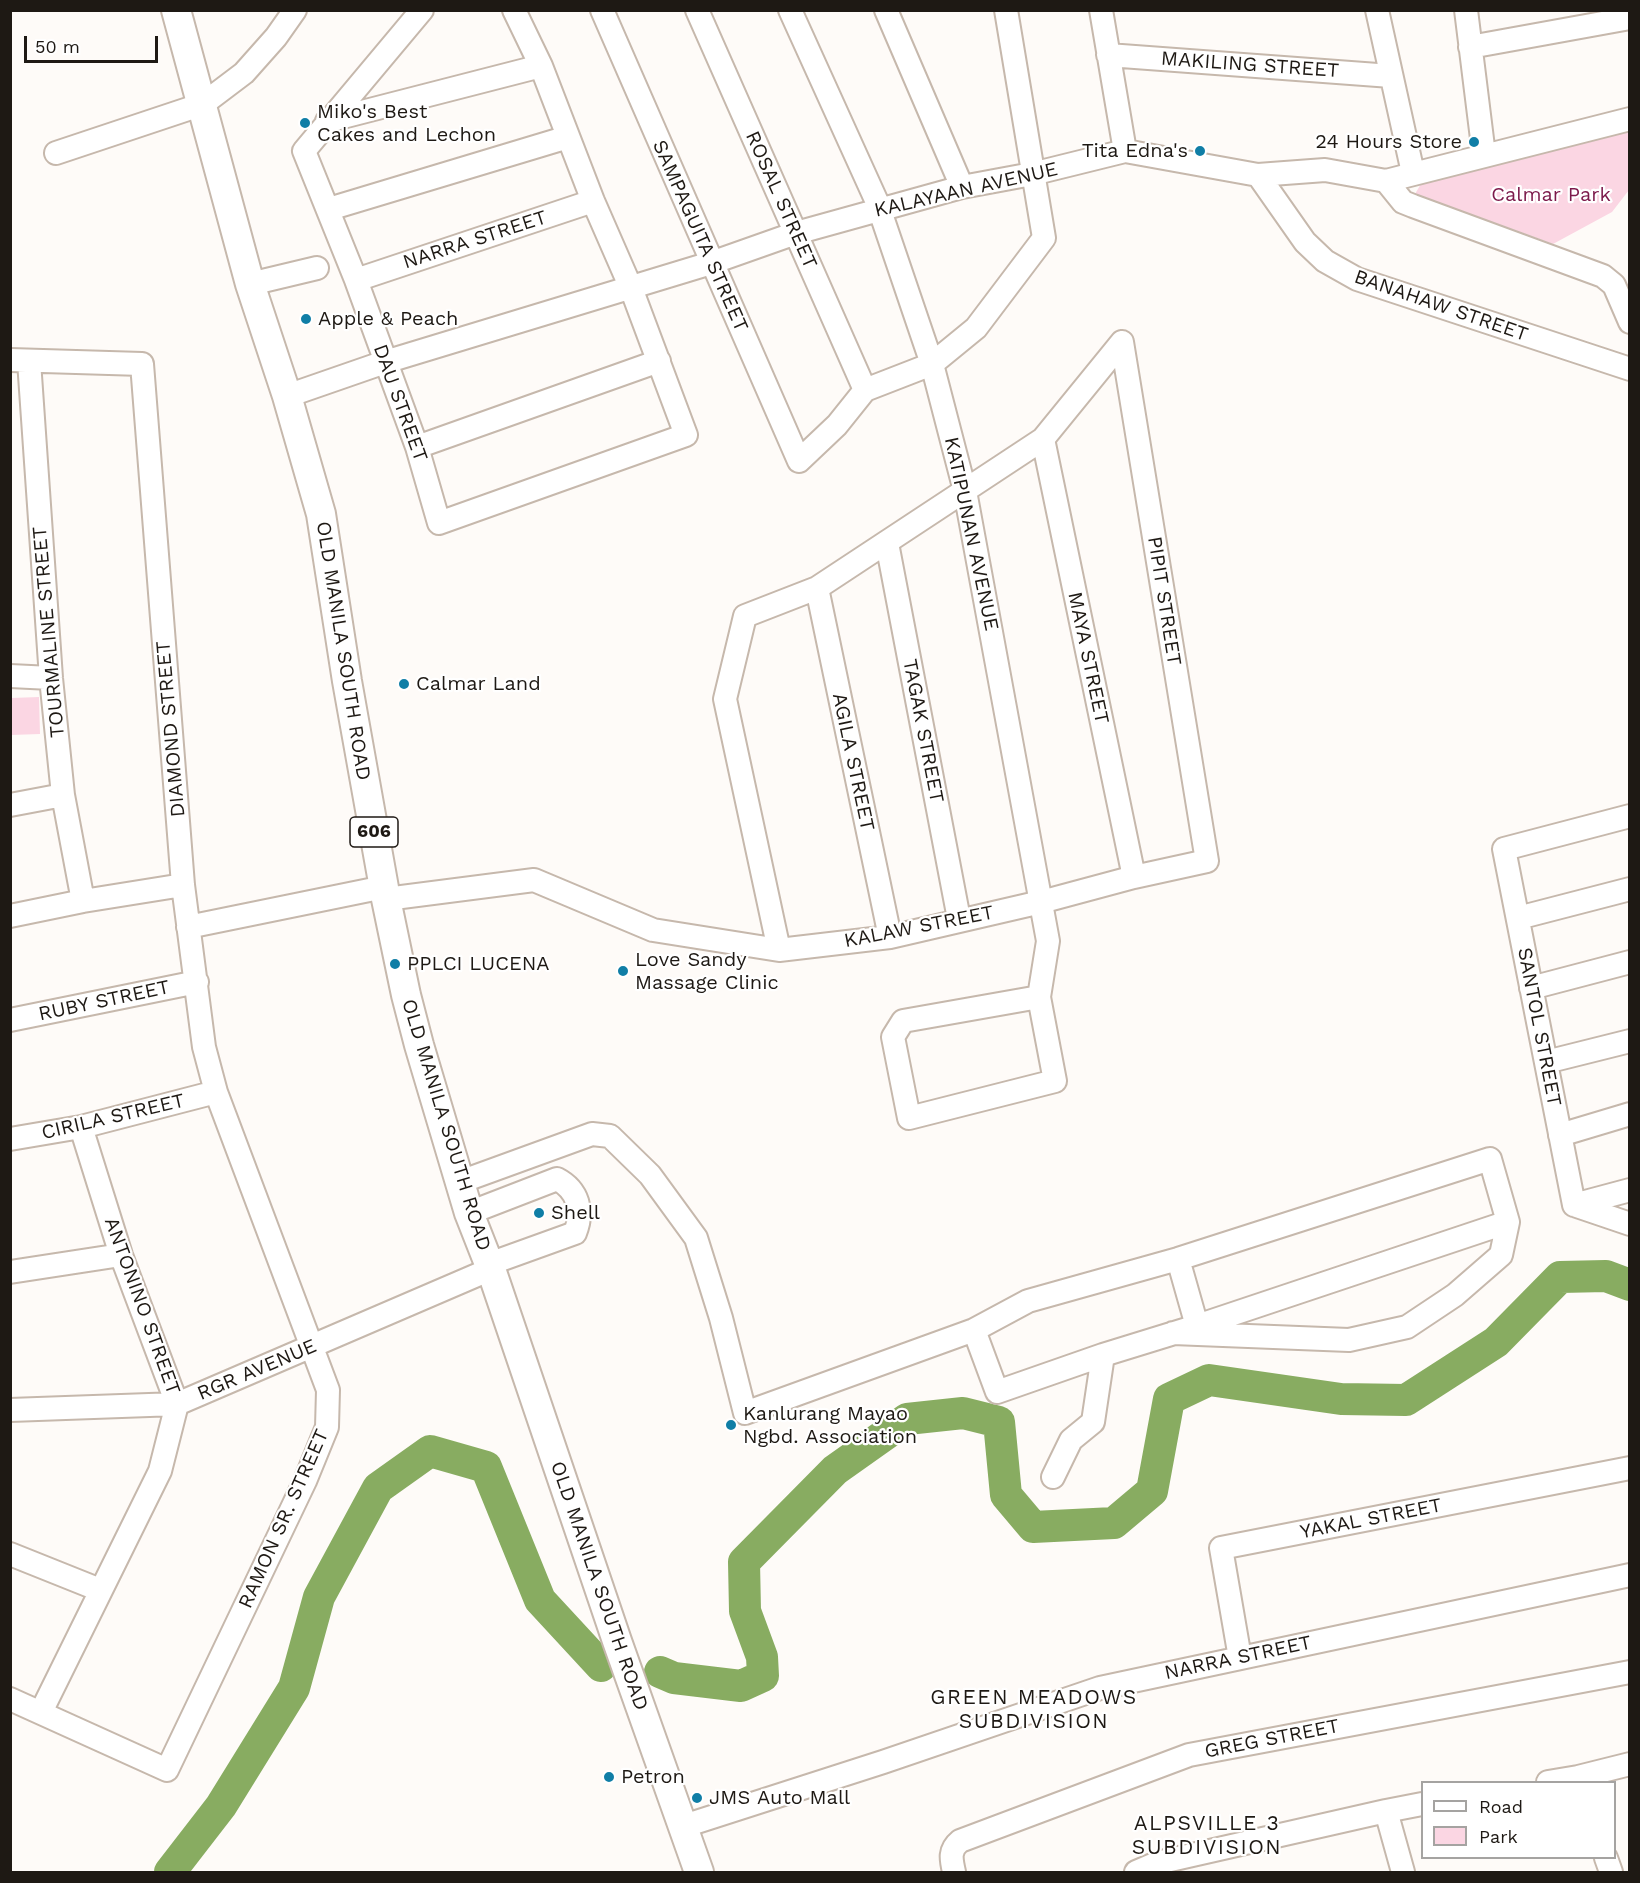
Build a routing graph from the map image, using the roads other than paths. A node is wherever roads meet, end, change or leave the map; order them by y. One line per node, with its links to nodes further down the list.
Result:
1 (176, 10): 18 (main road, OLD MANILA SOUTH ROAD / 606)
2 (295, 10): 18 (street)
3 (422, 10): 20 (street)
4 (514, 10): 16 (street)
5 (602, 10): 34 (street, SAMPAGUITA STREET)
6 (697, 10): 33 (street, ROSAL STREET)
7 (790, 10): 32 (street, KATIPUNAN AVENUE)
8 (886, 10): 29 (street)
9 (1006, 10): 26 (street)
10 (1101, 10): 15 (street)
11 (1377, 10): 17 (street)
12 (1466, 10): 14 (street)
13 (1629, 18): 14 (street)
14 (1470, 47): 24 (street)
15 (1108, 55): 17 (street, MAKILING STREET); 22 (street)
16 (541, 66): 20 (street); 21 (street)
17 (1391, 76): 25 (street)
18 (202, 104): 23 (street); 37 (main road, OLD MANILA SOUTH ROAD / 606)
19 (1629, 119): 24 (street, KALAYAAN AVENUE)
20 (327, 121): 31 (street, DAU STREET)
21 (568, 137): 30 (street); 31 (street)
22 (1125, 151): 26 (street, KALAYAAN AVENUE); 27 (street, KALAYAAN AVENUE)
23 (56, 153)
24 (1485, 155): 25 (street, KALAYAAN AVENUE)
25 (1413, 172): 28 (street, KALAYAAN AVENUE)
26 (1032, 174): 29 (street, KALAYAAN AVENUE); 43 (street)
27 (1257, 175): 28 (street, KALAYAAN AVENUE); 44 (street, BANAHAW STREET)
28 (1386, 181): 39 (street)
29 (962, 187): 32 (street, KALAYAAN AVENUE)
30 (593, 201): 36 (street, NARRA STREET); 38 (street)
31 (329, 208): 36 (street, DAU STREET)
32 (880, 210): 33 (street, KALAYAAN AVENUE); 43 (street, KATIPUNAN AVENUE)
33 (796, 233): 34 (street, KALAYAAN AVENUE); 45 (street, ROSAL STREET)
34 (711, 263): 38 (street, KALAYAAN AVENUE); 45 (street, SAMPAGUITA STREET)
35 (316, 268): 37 (street)
36 (356, 280): 42 (street, DAU STREET)
37 (250, 284): 46 (main road, OLD MANILA SOUTH ROAD / 606)
38 (631, 288): 41 (street); 42 (street, KALAYAAN AVENUE)
39 (1629, 322)
40 (20, 360): 53 (street, TOURMALINE STREET); 59 (street, DIAMOND STREET)
41 (658, 361): 48 (street); 48 (street, DAU STREET)
42 (385, 362): 46 (street, KALAYAAN AVENUE); 48 (street, DAU STREET)
43 (932, 364): 45 (street); 49 (street, KATIPUNAN AVENUE)
44 (1629, 369)
45 (865, 390)
46 (287, 396): 61 (main road, OLD MANILA SOUTH ROAD / 606)
47 (1043, 439): 49 (street); 57 (street, PIPIT STREET); 58 (street, MAYA STREET)
48 (417, 447)
49 (965, 491): 50 (street); 63 (street, KATIPUNAN AVENUE)
50 (887, 543): 51 (street); 66 (street, TAGAK STREET)
51 (817, 588): 68 (street, AGILA STREET); 69 (street)
52 (10, 676): 53 (street)
53 (51, 678): 54 (street, TOURMALINE STREET)
54 (63, 795): 55 (street); 62 (street, TOURMALINE STREET)
55 (10, 805)
56 (1629, 816): 65 (street, SANTOL STREET)
57 (1207, 861): 58 (street, KALAW STREET)
58 (1134, 877): 63 (street, KALAW STREET)
59 (183, 885): 62 (street); 67 (street, DIAMOND STREET)
60 (1629, 889): 65 (street)
61 (385, 893): 67 (street, KALAW STREET); 69 (street, KALAW STREET); 82 (main road, OLD MANILA SOUTH ROAD / 606)
62 (83, 901): 64 (street)
63 (1041, 902): 66 (street, KALAW STREET); 73 (street, KATIPUNAN AVENUE)
64 (10, 916)
65 (1518, 918): 72 (street, SANTOL STREET)
66 (959, 919): 68 (street, KALAW STREET)
67 (188, 927): 71 (street, DIAMOND STREET)
68 (890, 937): 69 (street, KALAW STREET)
69 (779, 950)
70 (1629, 962): 72 (street)
71 (197, 982): 74 (street, RUBY STREET); 77 (street, DIAMOND STREET)
72 (1531, 988): 76 (street, SANTOL STREET)
73 (1039, 997): 73 (street, KATIPUNAN AVENUE)
74 (10, 1020)
75 (1629, 1041): 76 (street)
76 (1546, 1062): 80 (street, SANTOL STREET)
77 (216, 1092): 79 (street, CIRILA STREET); 95 (street, RAMON SR. STREET)
78 (1629, 1114): 80 (street)
79 (81, 1127): 81 (street, CIRILA STREET); 88 (street, ANTONINO STREET)
80 (1560, 1135): 84 (street, SANTOL STREET)
81 (10, 1139)
82 (460, 1182): 85 (main road, OLD MANILA SOUTH ROAD / 606); 93 (street)
83 (1629, 1190): 84 (street)
84 (1574, 1205): 87 (street)
85 (469, 1213): 90 (main road, OLD MANILA SOUTH ROAD / 606); 90 (street, RGR AVENUE)
86 (1508, 1222): 89 (street); 92 (street); 94 (street)
87 (1629, 1224)
88 (121, 1255): 91 (street); 97 (street, ANTONINO STREET)
89 (1178, 1259): 92 (street); 93 (street)
90 (490, 1266): 95 (street, RGR AVENUE); 113 (main road, OLD MANILA SOUTH ROAD / 606)
91 (10, 1272)
92 (1197, 1326): 94 (street)
93 (974, 1330): 96 (street)
94 (1173, 1333): 96 (street)
95 (313, 1347): 97 (street, RGR AVENUE); 107 (street, RAMON SR. STREET)
96 (1103, 1355): 100 (street)
97 (177, 1404): 98 (street, RGR AVENUE); 103 (street, ANTONINO STREET)
98 (10, 1410)
99 (1629, 1468): 104 (street, YAKAL STREET)
100 (1053, 1477)
101 (10, 1554): 103 (street)
102 (1629, 1575): 104 (street, NARRA STREET)
103 (100, 1590): 107 (street, ANTONINO STREET)
104 (1240, 1658): 113 (street, NARRA STREET)
105 (1629, 1672): 115 (street, GREG STREET)
106 (10, 1699): 107 (street)
107 (41, 1712)
108 (1629, 1764): 109 (street)
109 (1579, 1780): 110 (street)
110 (1564, 1781)
111 (1421, 1804): 112 (street)
112 (1386, 1811): 116 (street); 117 (street)
113 (684, 1826): 114 (main road, OLD MANILA SOUTH ROAD / 606)
114 (699, 1872)
115 (954, 1872)
116 (1136, 1872)
117 (1403, 1872)

